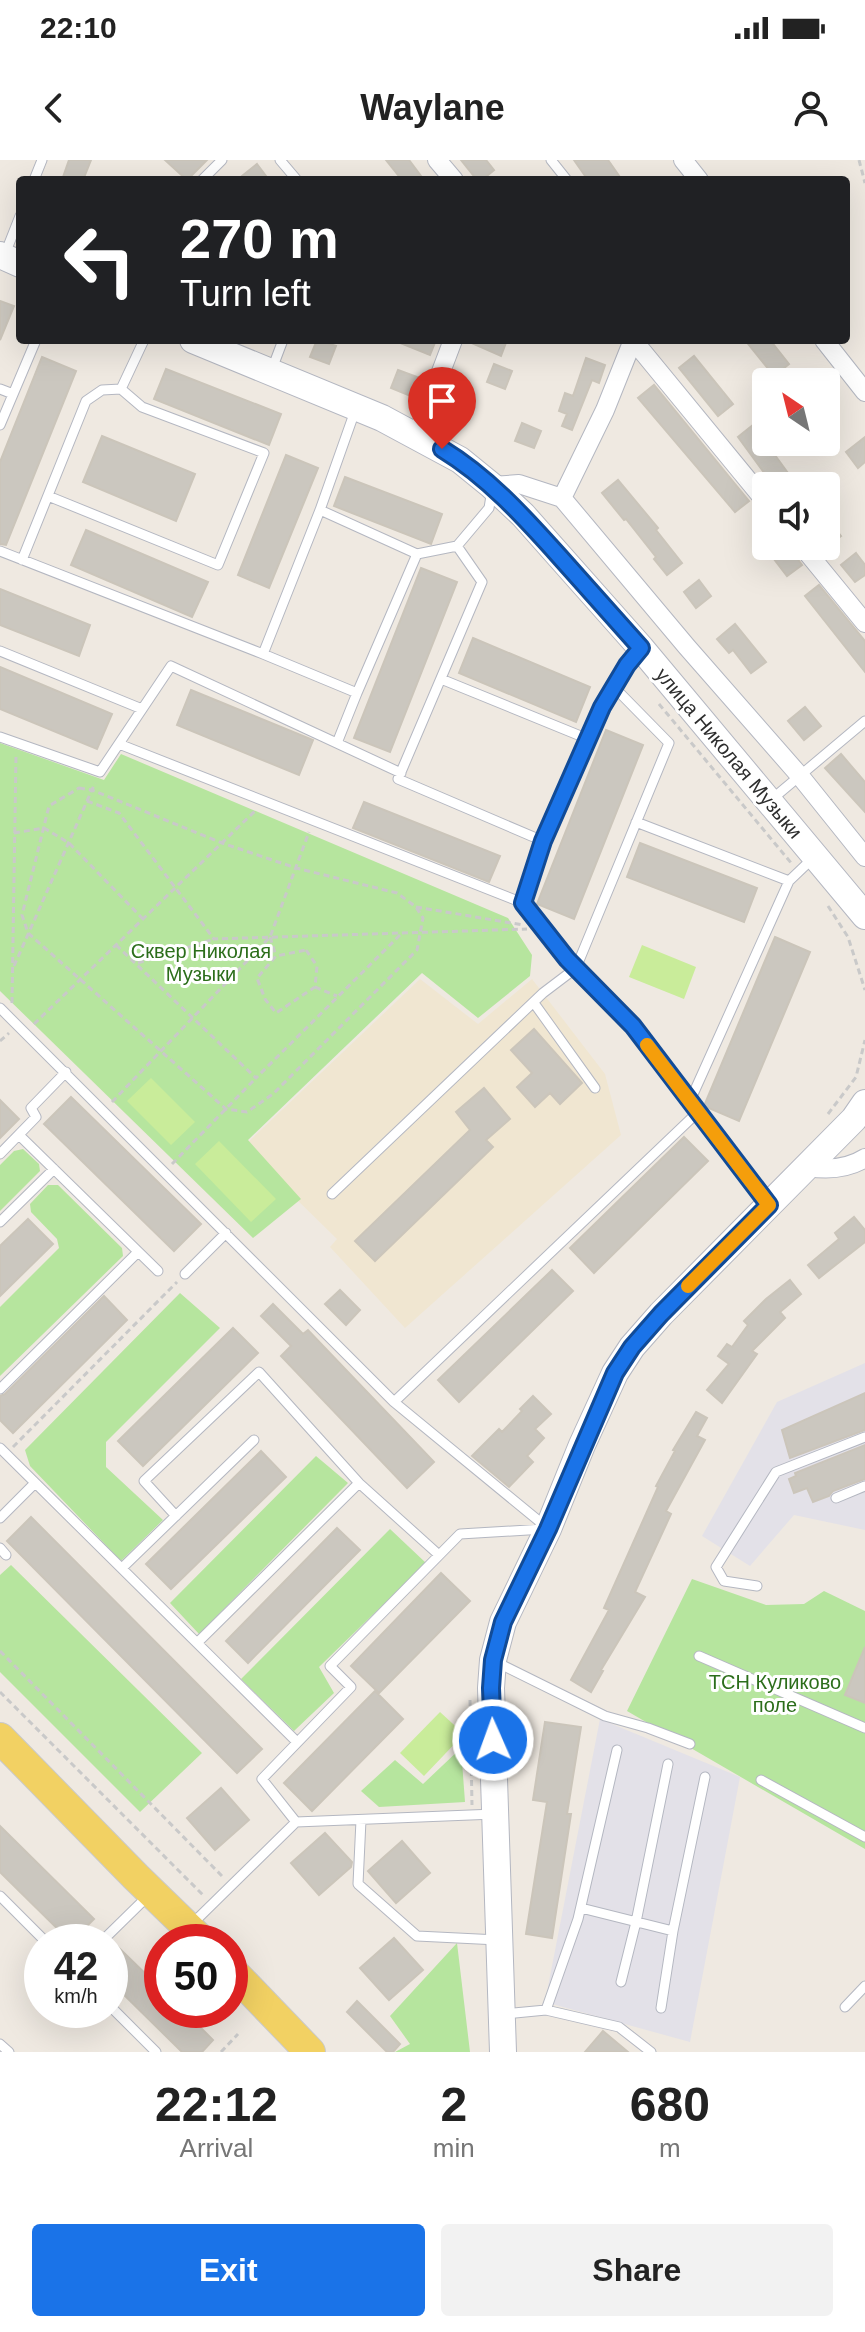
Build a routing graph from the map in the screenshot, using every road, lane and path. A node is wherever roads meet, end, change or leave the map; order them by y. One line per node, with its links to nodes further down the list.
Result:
1 (222, 160): 7 (lane)
2 (280, 160): 8 (lane)
3 (437, 160): 9 (street)
4 (551, 160): 10 (lane)
5 (683, 160): 11 (street)
6 (859, 160): 12 (path)
7 (206, 176)
8 (294, 176)
9 (451, 176)
10 (564, 176)
11 (696, 176)
12 (865, 183)
13 (16, 230): 14 (lane)
14 (8, 259)
15 (34, 344): 27 (lane)
16 (142, 344): 25 (lane)
17 (202, 344): 23 (main road, улица Николая Музыки)
18 (281, 344): 23 (lane)
19 (451, 344): 30 (street)
20 (631, 344): 34 (street)
21 (636, 344): 31 (street)
22 (827, 344): 26 (street)
23 (270, 373): 28 (main road, улица Николая Музыки)
24 (0, 389): 27 (lane)
25 (121, 389): 33 (lane); 33 (lane)
26 (865, 392)
27 (13, 394): 29 (lane)
28 (356, 407): 30 (main road, улица Николая Музыки); 35 (lane)
29 (0, 425)
30 (417, 435): 32 (main road, улица Николая Музыки)
31 (752, 485)
32 (492, 486): 34 (street); 36 (lane); 42 (main road, улица Николая Музыки)
33 (48, 496): 39 (lane)
34 (562, 498): 58 (street)
35 (320, 510): 38 (lane); 44 (lane)
36 (457, 546): 38 (lane); 45 (lane)
37 (0, 551): 39 (lane)
38 (417, 554): 47 (lane)
39 (22, 560): 44 (lane)
40 (813, 560): 41 (street)
41 (865, 623)
42 (641, 648): 46 (lane); 62 (main road, улица Николая Музыки)
43 (0, 651): 49 (lane)
44 (263, 654): 47 (lane)
45 (441, 679): 52 (lane); 57 (lane)
46 (614, 687): 52 (lane); 64 (lane)
47 (357, 693): 54 (lane)
48 (653, 697): 71 (path)
49 (142, 709): 54 (lane); 55 (lane)
50 (865, 721): 58 (lane)
51 (0, 737): 53 (lane)
52 (588, 739): 67 (lane)
53 (16, 743): 56 (lane); 66 (path)
54 (337, 743): 57 (lane)
55 (119, 744): 56 (lane); 61 (lane)
56 (100, 772): 59 (path)
57 (401, 773): 67 (lane)
58 (800, 776): 62 (lane); 70 (street)
59 (92, 790): 60 (path); 65 (path); 69 (path)
60 (87, 801): 68 (path); 74 (path)
61 (264, 802): 63 (lane); 69 (path)
62 (769, 802): 71 (main road, улица Николая Музыки)
63 (314, 821): 72 (path); 76 (lane)
64 (636, 822): 73 (lane); 89 (lane)
65 (44, 828): 66 (path); 68 (path); 82 (path)
66 (14, 833): 90 (path)
67 (543, 841): 76 (lane)
68 (69, 843): 79 (path); 82 (path)
69 (222, 843): 72 (path); 74 (path)
70 (865, 857)
71 (808, 863): 73 (lane); 78 (main road, улица Николая Музыки)
72 (296, 868): 77 (path); 84 (path)
73 (789, 881): 104 (lane)
74 (175, 887): 79 (path); 85 (path)
75 (823, 897): 93 (path)
76 (523, 903): 80 (lane)
77 (416, 907): 80 (path); 81 (path)
78 (865, 916)
79 (143, 919): 86 (path)
80 (543, 928): 81 (path); 89 (lane)
81 (421, 932): 83 (path); 106 (path)
82 (28, 933): 90 (path); 91 (path)
83 (403, 933): 84 (path); 94 (path)
84 (270, 937): 85 (path); 87 (path); 97 (path)
85 (214, 939): 88 (path)
86 (116, 945): 88 (path); 91 (path)
87 (276, 956): 92 (path); 92 (path)
88 (136, 964): 97 (path)
89 (576, 968): 95 (lane); 104 (lane)
90 (12, 969): 98 (path)
91 (80, 979): 99 (path); 100 (path)
92 (315, 987): 94 (path)
93 (865, 990)
94 (339, 997): 102 (path)
95 (534, 1003): 103 (lane); 115 (lane)
96 (0, 1008): 98 (lane)
97 (193, 1017): 100 (path); 102 (path)
98 (12, 1019): 99 (lane)
99 (25, 1032): 101 (lane)
100 (162, 1050): 106 (path); 107 (path)
101 (66, 1072): 107 (lane); 109 (lane)
102 (256, 1078): 106 (path)
103 (595, 1088)
104 (690, 1101): 108 (lane)
105 (865, 1103): 112 (main road)
106 (226, 1109): 114 (path)
107 (104, 1110): 114 (lane)
108 (699, 1111): 116 (lane); 123 (lane)
109 (19, 1135): 110 (lane); 113 (lane)
110 (0, 1154)
111 (865, 1158): 112 (street)
112 (808, 1167): 116 (main road)
113 (54, 1169): 117 (lane); 119 (lane)
114 (165, 1171): 118 (lane)
115 (332, 1194)
116 (769, 1205): 133 (main road)
117 (0, 1222)
118 (226, 1233): 121 (lane); 123 (lane)
119 (138, 1252): 120 (lane); 122 (lane)
120 (158, 1271)
121 (185, 1274): 126 (path)
122 (0, 1389)
123 (394, 1402): 133 (lane)
124 (865, 1437): 136 (lane)
125 (254, 1440): 131 (lane)
126 (3, 1451): 127 (lane)
127 (35, 1483): 132 (lane); 135 (lane)
128 (359, 1483): 131 (lane); 134 (lane); 137 (lane)
129 (865, 1486): 130 (lane)
130 (836, 1498)
131 (176, 1516): 135 (lane)
132 (0, 1518)
133 (548, 1529): 134 (lane); 140 (main road)
134 (439, 1555): 144 (lane)
135 (122, 1568): 137 (lane)
136 (757, 1586)
137 (197, 1643): 144 (lane)
138 (0, 1651): 154 (path)
139 (699, 1656): 142 (lane)
140 (493, 1660): 145 (lane); 150 (main road)
141 (0, 1692): 157 (path)
142 (865, 1728)
143 (0, 1738): 155 (main road)
144 (297, 1742): 152 (lane)
145 (690, 1744)
146 (617, 1750): 158 (lane)
147 (668, 1764): 159 (lane)
148 (705, 1777): 164 (lane)
149 (761, 1780): 153 (lane)
150 (495, 1814): 151 (lane); 165 (main road)
151 (361, 1820): 152 (lane); 165 (lane)
152 (296, 1822): 154 (lane)
153 (865, 1837)
154 (231, 1885): 157 (lane)
155 (152, 1892): 161 (lane); 162 (main road)
156 (0, 1896): 160 (lane)
157 (212, 1903): 163 (lane)
158 (581, 1908): 159 (lane); 171 (lane)
159 (636, 1922): 164 (lane); 166 (lane)
160 (28, 1924)
161 (119, 1924)
162 (186, 1924)
163 (201, 1924)
164 (673, 1931): 170 (lane)
165 (500, 1940): 172 (main road)
166 (621, 1982)
167 (865, 1986): 169 (lane)
168 (248, 1988): 179 (main road)
169 (845, 2007)
170 (661, 2008)
171 (546, 2010): 172 (lane); 181 (lane)
172 (501, 2014): 180 (main road)
173 (128, 2024): 177 (lane)
174 (238, 2034): 178 (path)
175 (0, 2044): 176 (lane)
176 (9, 2052)
177 (156, 2052)
178 (221, 2052)
179 (310, 2052)
180 (503, 2052)
181 (651, 2052)

